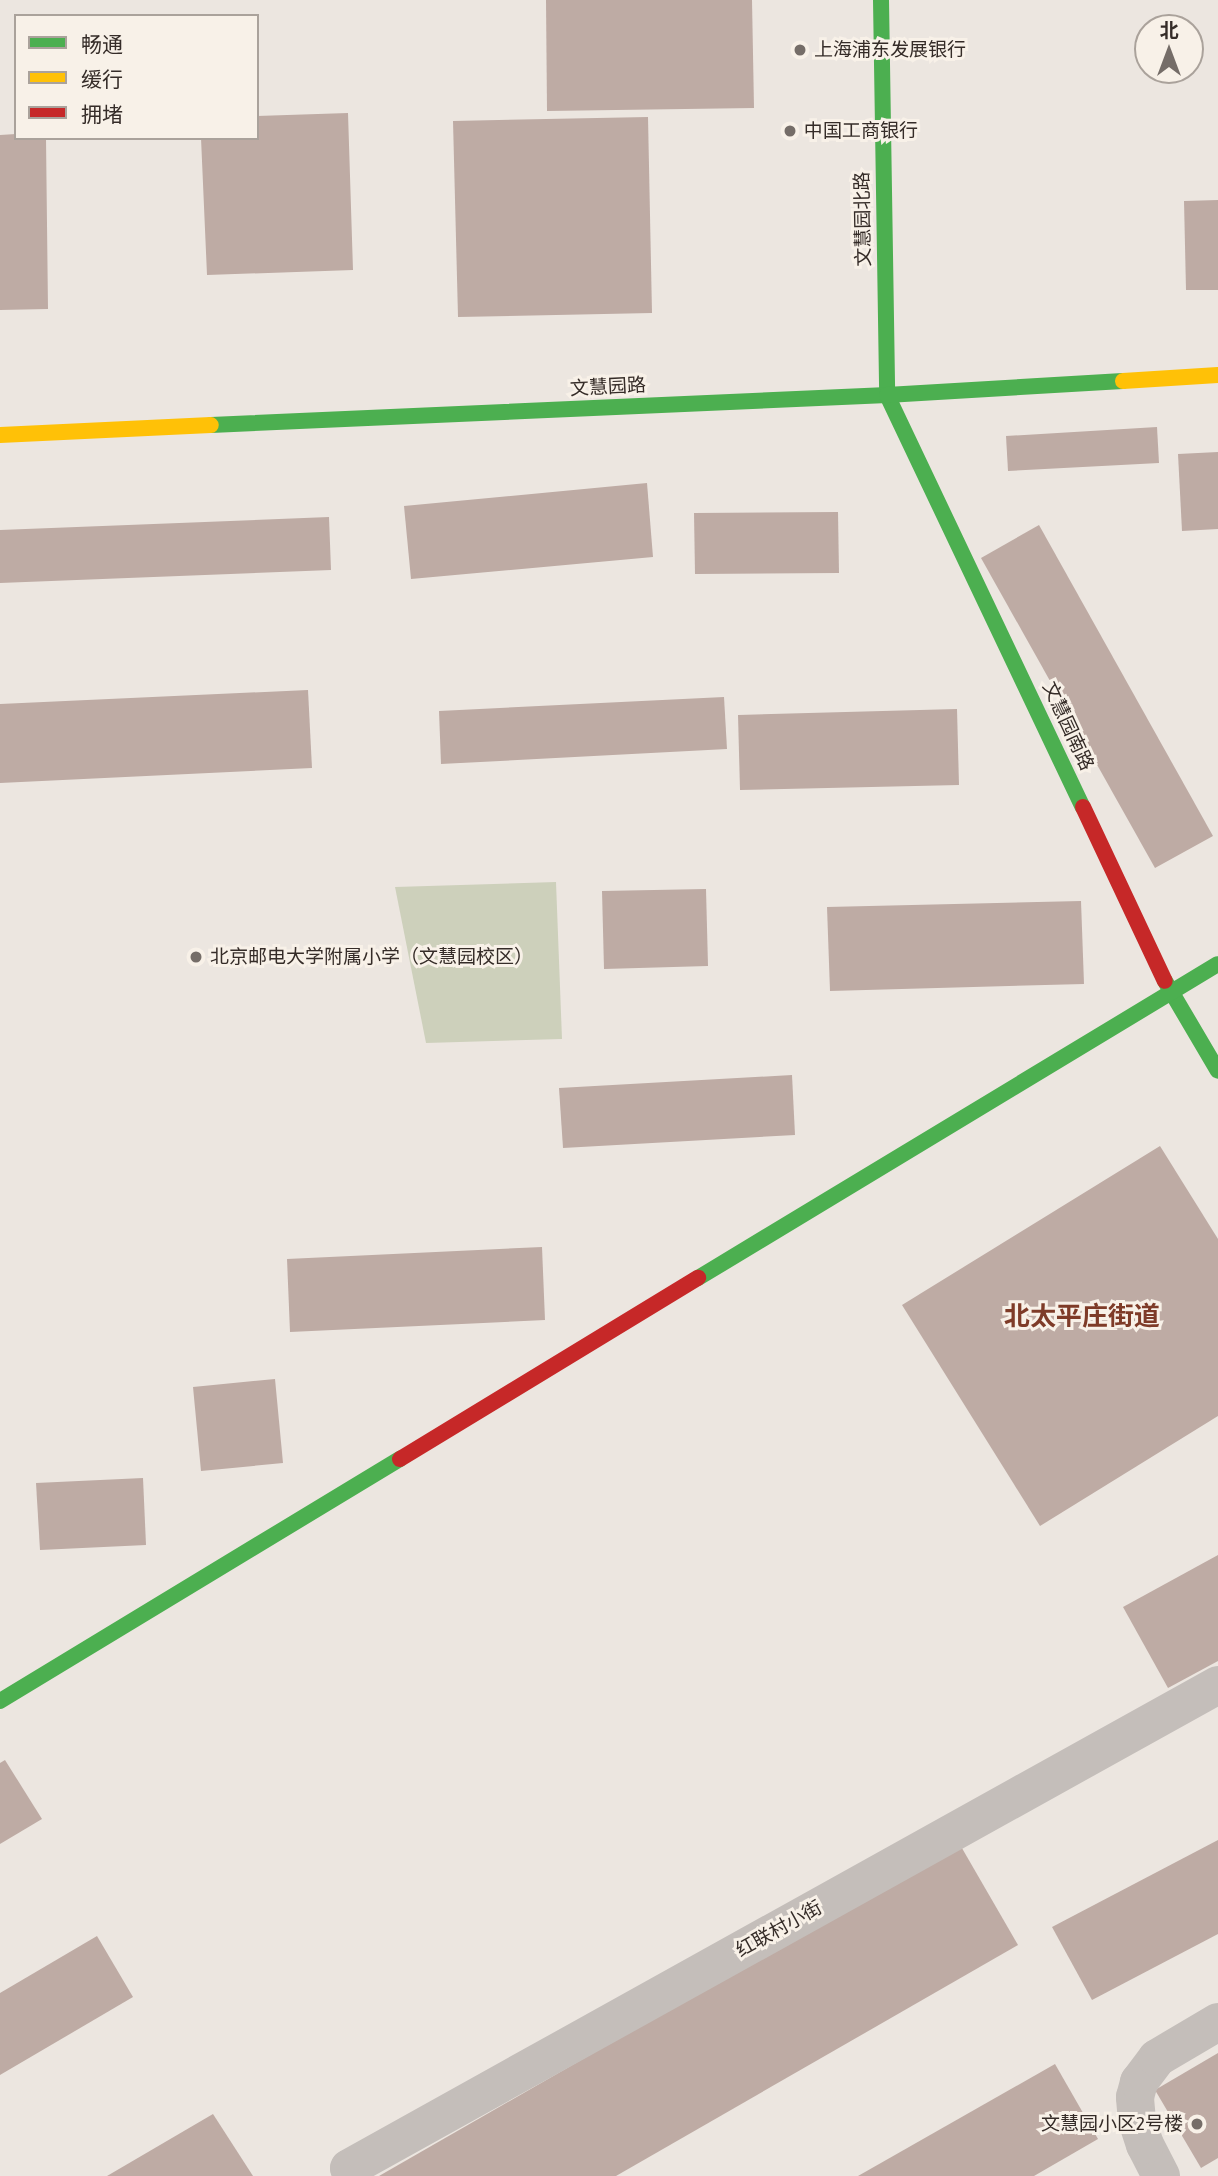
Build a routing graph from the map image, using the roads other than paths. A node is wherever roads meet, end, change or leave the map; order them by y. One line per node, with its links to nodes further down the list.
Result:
1 (881, 0): 3 (street, 文慧园北路)
2 (1218, 375): 3 (street, 文慧园路)
3 (887, 395): 4 (street, 文慧园路); 6 (street, 文慧园南路)
4 (0, 435)
5 (1218, 964): 6 (street)
6 (1171, 993): 7 (street, 文慧园南路); 9 (street)
7 (1218, 1071)
8 (1218, 1685): 11 (street, 红联村小街)
9 (0, 1701)
10 (1218, 2022): 12 (street)
11 (354, 2176)
12 (1161, 2176)

